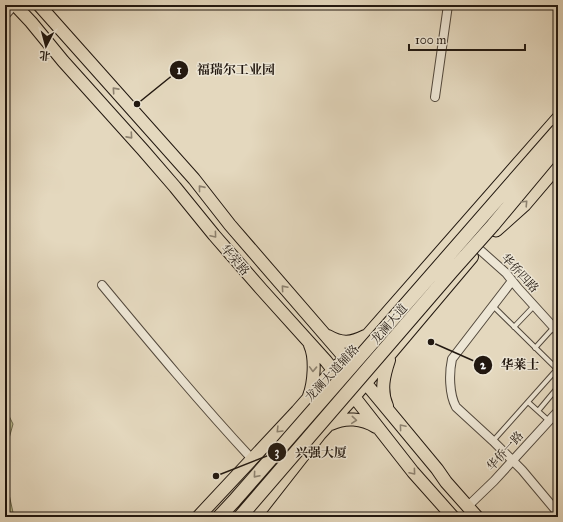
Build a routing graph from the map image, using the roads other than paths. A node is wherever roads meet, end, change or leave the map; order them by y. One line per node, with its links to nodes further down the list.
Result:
1 (14, 5): 4 (street); 21 (main road, 华荣路, one-way to 21)
2 (39, 5): 19 (main road, 华荣路, one-way to 2)
3 (448, 5): 5 (street)
4 (5, 14)
5 (435, 97)
6 (558, 118): 7 (main road, 龙澜大道辅路)
7 (552, 130): 8 (main road); 20 (main road, 龙澜大道辅路); 45 (highway, 龙澜大道, one-way to 45, bridge)
8 (558, 141)
9 (558, 146): 11 (main road); 46 (highway, 龙澜大道, bridge)
10 (558, 165): 11 (highway, one-way to 10)
11 (496, 230): 12 (main road)
12 (479, 249): 13 (street, 华侨四路); 23 (main road)
13 (512, 281): 15 (street); 16 (street, 华侨四路)
14 (102, 285): 40 (street)
15 (493, 306): 17 (lane); 39 (street)
16 (534, 306): 17 (lane); 18 (street, 华侨四路)
17 (514, 327): 22 (lane)
18 (556, 330): 22 (lane)
19 (324, 334): 20 (main road); 24 (main road, 华荣路)
20 (366, 336): 23 (main road); 24 (main road, 龙澜大道辅路)
21 (308, 341): 26 (main road, 华荣路); 30 (main road, one-way to 30)
22 (536, 348): 25 (lane)
23 (391, 354): 27 (main road); 33 (main road)
24 (345, 359): 26 (main road, 龙澜大道辅路); 27 (main road, 华荣路)
25 (558, 369): 31 (lane)
26 (333, 370): 29 (main road, 华荣路); 30 (main road, 龙澜大道辅路)
27 (365, 383): 29 (main road); 33 (main road, 华荣路)
28 (558, 387): 34 (lane)
29 (354, 397): 37 (main road, 华荣路); 38 (main road)
30 (308, 398): 32 (main road, 龙澜大道辅路)
31 (528, 402): 34 (lane); 39 (lane)
32 (297, 411): 38 (main road); 40 (main road, 龙澜大道辅路, one-way to 40)
33 (389, 411): 42 (main road, 华荣路, one-way to 33)
34 (538, 411): 36 (lane)
35 (558, 412): 36 (street, 华侨一路)
36 (549, 421): 41 (street, 华侨一路)
37 (379, 429): 38 (main road, one-way to 37); 48 (main road, 华荣路, one-way to 48)
38 (324, 430): 47 (main road)
39 (493, 441): 41 (street)
40 (252, 459): 44 (main road, 龙澜大道辅路)
41 (512, 461): 42 (street, 华侨一路); 43 (street)
42 (468, 506): 49 (main road, 华荣路)
43 (558, 512)
44 (198, 517)
45 (219, 517)
46 (240, 517)
47 (255, 517)
48 (453, 517)
49 (477, 517)

